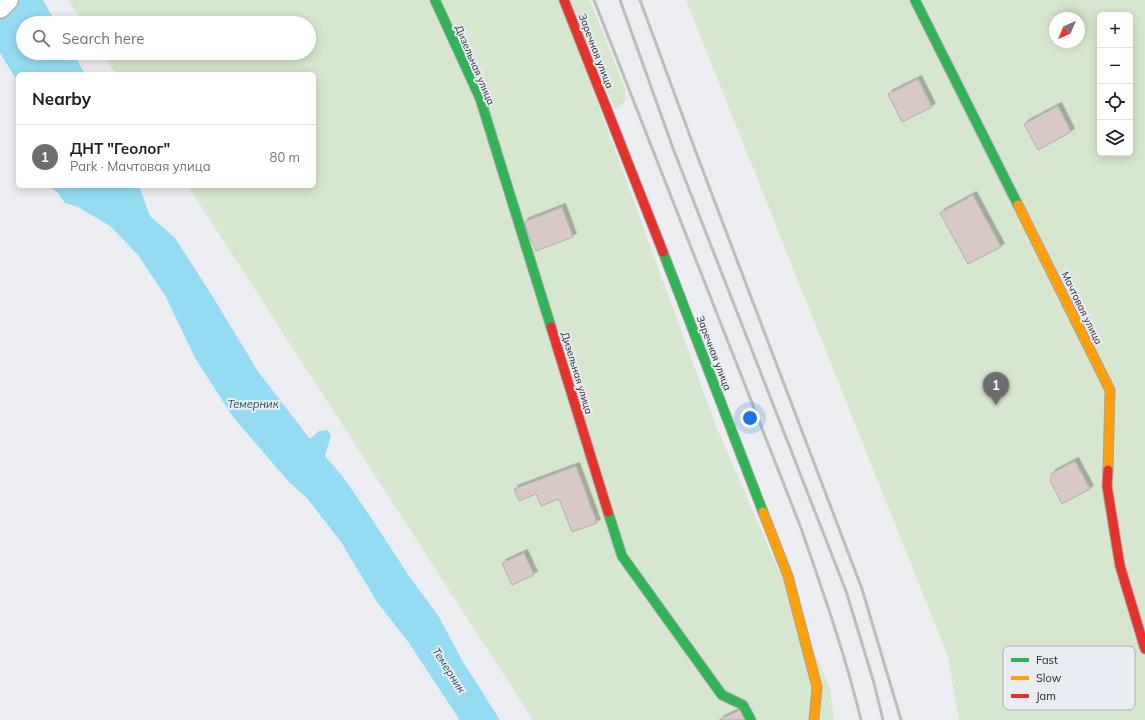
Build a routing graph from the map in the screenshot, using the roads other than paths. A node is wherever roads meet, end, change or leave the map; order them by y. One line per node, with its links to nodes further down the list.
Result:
1 (8, 0): 5 (street)
2 (435, 0): 7 (street, Дизельная улица)
3 (564, 0): 8 (street, Заречная улица)
4 (915, 0): 6 (street, Мачтовая улица)
5 (0, 8)
6 (1145, 649)
7 (751, 720)
8 (814, 720)

